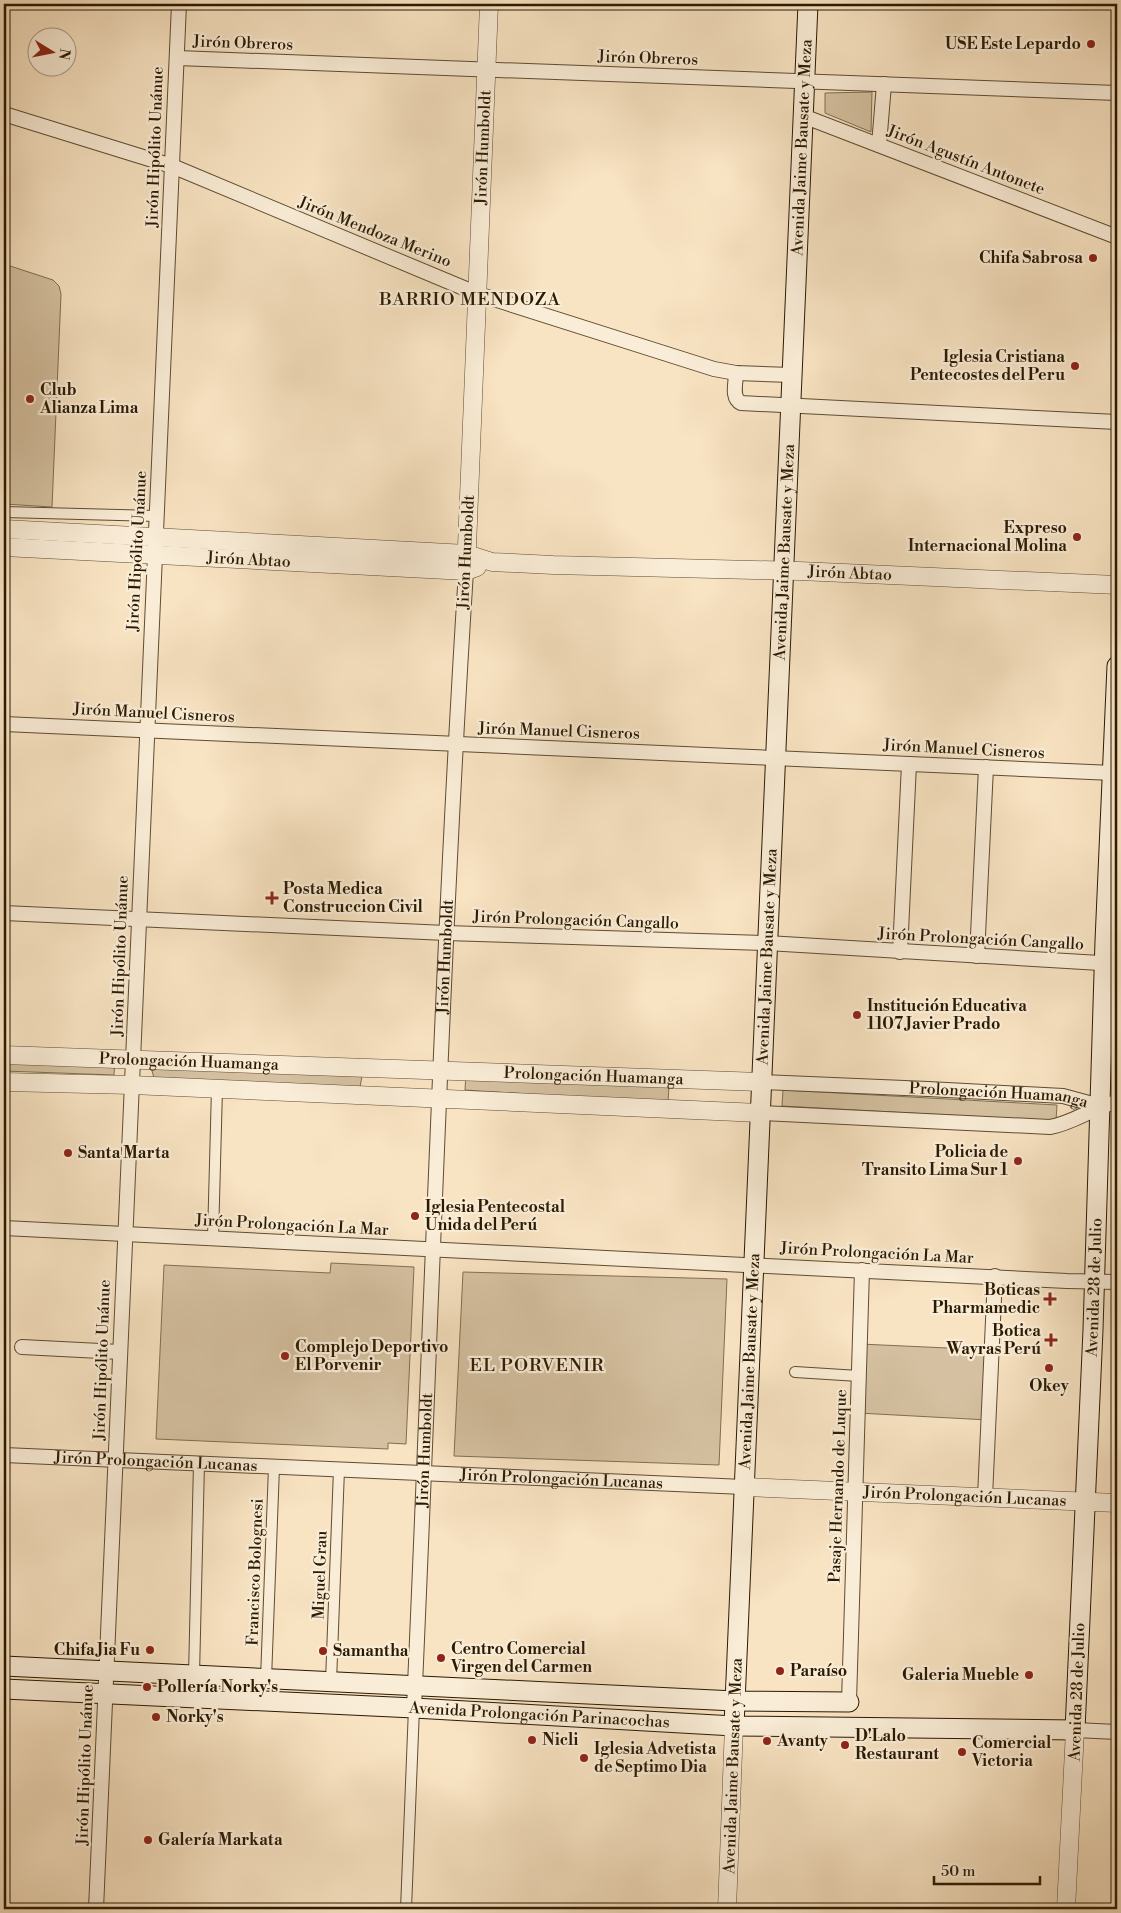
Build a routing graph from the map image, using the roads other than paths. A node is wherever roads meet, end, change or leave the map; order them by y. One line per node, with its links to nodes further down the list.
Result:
1 (179, 4): 4 (street, Jirón Hipólito Unánue)
2 (489, 4): 5 (street, Jirón Humboldt)
3 (808, 4): 6 (main road, Avenida Jaime Bausate y Meza)
4 (177, 58): 5 (street, Jirón Obreros); 12 (street, Jirón Hipólito Unánue)
5 (486, 69): 6 (street, Jirón Obreros); 14 (street, Jirón Humboldt)
6 (805, 81): 7 (street, Jirón Obreros); 10 (main road, Avenida Jaime Bausate y Meza)
7 (884, 84): 8 (street, Jirón Obreros); 11 (street)
8 (1117, 93)
9 (4, 114): 12 (street, Jirón Mendoza Merino)
10 (803, 116): 11 (street, Jirón Agustín Antonete); 16 (main road, Avenida Jaime Bausate y Meza)
11 (879, 145): 13 (street, Jirón Agustín Antonete)
12 (172, 166): 14 (street, Jirón Mendoza Merino); 20 (street, Jirón Hipólito Unánue)
13 (1117, 237)
14 (478, 294): 15 (street, Jirón Mendoza Merino); 24 (street, Jirón Humboldt)
15 (736, 373): 16 (street, Jirón Mendoza Merino); 17 (street)
16 (791, 375): 17 (main road, Avenida Jaime Bausate y Meza)
17 (790, 405): 18 (street); 25 (main road, Avenida Jaime Bausate y Meza)
18 (1117, 422)
19 (4, 512): 20 (street)
20 (157, 516): 22 (street, Jirón Hipólito Unánue)
21 (4, 529): 22 (street, Jirón Abtao)
22 (156, 545): 23 (street, Jirón Abtao); 24 (street, Jirón Abtao); 29 (street, Jirón Hipólito Unánue)
23 (4, 546)
24 (466, 562): 25 (street, Jirón Abtao); 30 (street, Jirón Humboldt)
25 (782, 571): 26 (street, Jirón Abtao); 31 (main road, Avenida Jaime Bausate y Meza)
26 (1117, 585)
27 (1117, 666): 34 (main road, Avenida 28 de Julio)
28 (4, 724): 29 (street, Jirón Manuel Cisneros)
29 (147, 730): 30 (street, Jirón Manuel Cisneros); 36 (street, Jirón Hipólito Unánue)
30 (455, 745): 31 (street, Jirón Manuel Cisneros); 37 (street, Jirón Humboldt)
31 (775, 758): 32 (street, Jirón Manuel Cisneros); 38 (main road, Avenida Jaime Bausate y Meza)
32 (909, 764): 33 (street, Jirón Manuel Cisneros); 39 (street)
33 (986, 767): 34 (street, Jirón Manuel Cisneros); 40 (street)
34 (1113, 773): 41 (main road, Avenida 28 de Julio)
35 (4, 914): 36 (street, Jirón Prolongación Cangallo)
36 (139, 920): 37 (street, Jirón Prolongación Cangallo); 43 (street, Jirón Hipólito Unánue)
37 (446, 933): 38 (street, Jirón Prolongación Cangallo); 44 (street, Jirón Humboldt)
38 (767, 943): 39 (street, Jirón Prolongación Cangallo); 46 (main road, Avenida Jaime Bausate y Meza)
39 (900, 952): 40 (street, Jirón Prolongación Cangallo)
40 (977, 956): 41 (street, Jirón Prolongación Cangallo)
41 (1111, 963): 50 (main road, Avenida 28 de Julio)
42 (4, 1055): 43 (street, Prolongación Huamanga)
43 (133, 1058): 44 (street, Prolongación Huamanga); 47 (street, Jirón Hipólito Unánue)
44 (441, 1072): 46 (street, Prolongación Huamanga); 49 (street, Jirón Humboldt)
45 (4, 1082): 47 (street, Prolongación Huamanga)
46 (761, 1082): 50 (street, Prolongación Huamanga); 51 (main road, Avenida Jaime Bausate y Meza)
47 (132, 1085): 48 (street, Prolongación Huamanga); 53 (street, Jirón Hipólito Unánue)
48 (217, 1088): 49 (street, Prolongación Huamanga); 54 (street)
49 (440, 1098): 51 (street, Prolongación Huamanga); 55 (street, Jirón Humboldt)
50 (1109, 1104): 51 (street, Prolongación Huamanga); 59 (main road, Avenida 28 de Julio)
51 (760, 1113): 56 (main road, Avenida Jaime Bausate y Meza)
52 (4, 1228): 53 (street, Jirón Prolongación La Mar)
53 (125, 1234): 54 (street, Jirón Prolongación La Mar); 62 (street, Jirón Hipólito Unánue)
54 (212, 1238): 55 (street, Jirón Prolongación La Mar)
55 (433, 1249): 56 (street, Jirón Prolongación La Mar); 70 (street, Jirón Humboldt)
56 (754, 1265): 57 (street, Jirón Prolongación La Mar); 71 (main road, Avenida Jaime Bausate y Meza)
57 (862, 1270): 58 (street, Jirón Prolongación La Mar); 64 (street, Pasaje Hernando de Luque)
58 (995, 1276): 59 (street, Jirón Prolongación La Mar); 73 (street)
59 (1093, 1281): 60 (street, Jirón Prolongación La Mar); 74 (main road, Avenida 28 de Julio)
60 (1117, 1282)
61 (22, 1347): 62 (street)
62 (120, 1352): 66 (street, Jirón Hipólito Unánue)
63 (795, 1372): 64 (street)
64 (859, 1376): 72 (street, Pasaje Hernando de Luque)
65 (4, 1455): 66 (street, Jirón Prolongación Lucanas)
66 (116, 1460): 67 (street, Jirón Prolongación Lucanas); 77 (street, Jirón Hipólito Unánue)
67 (199, 1463): 68 (street, Jirón Prolongación Lucanas); 78 (street)
68 (274, 1467): 69 (street, Jirón Prolongación Lucanas); 79 (street, Francisco Bolognesi)
69 (339, 1469): 70 (street, Jirón Prolongación Lucanas); 80 (street, Miguel Grau)
70 (423, 1473): 71 (street, Jirón Prolongación Lucanas); 81 (street, Jirón Humboldt)
71 (744, 1487): 72 (street, Jirón Prolongación Lucanas); 84 (main road, Avenida Jaime Bausate y Meza)
72 (855, 1492): 73 (street, Jirón Prolongación Lucanas); 85 (street, Pasaje Hernando de Luque)
73 (985, 1497): 74 (street, Jirón Prolongación Lucanas)
74 (1085, 1501): 75 (street, Jirón Prolongación Lucanas); 88 (main road, Avenida 28 de Julio)
75 (1117, 1503)
76 (4, 1666): 77 (main road, Avenida Prolongación Parinacochas)
77 (106, 1671): 78 (main road, Avenida Prolongación Parinacochas); 83 (street, Jirón Hipólito Unánue)
78 (194, 1675): 79 (main road, Avenida Prolongación Parinacochas)
79 (266, 1679): 80 (main road, Avenida Prolongación Parinacochas)
80 (331, 1682): 81 (main road, Avenida Prolongación Parinacochas)
81 (415, 1686): 84 (main road, Avenida Prolongación Parinacochas); 86 (street, Jirón Humboldt)
82 (4, 1690): 83 (main road, Avenida Prolongación Parinacochas)
83 (105, 1694): 86 (main road, Avenida Prolongación Parinacochas); 90 (street, Jirón Hipólito Unánue)
84 (735, 1701): 85 (main road, Avenida Prolongación Parinacochas); 87 (main road, Avenida Jaime Bausate y Meza)
85 (849, 1702)
86 (414, 1708): 87 (main road, Avenida Prolongación Parinacochas); 91 (street, Jirón Humboldt)
87 (734, 1726): 88 (main road, Avenida Prolongación Parinacochas); 92 (street, Avenida Jaime Bausate y Meza)
88 (1075, 1730): 89 (street); 93 (street, Avenida 28 de Julio)
89 (1117, 1732)
90 (96, 1909)
91 (406, 1909)
92 (726, 1909)
93 (1066, 1909)

